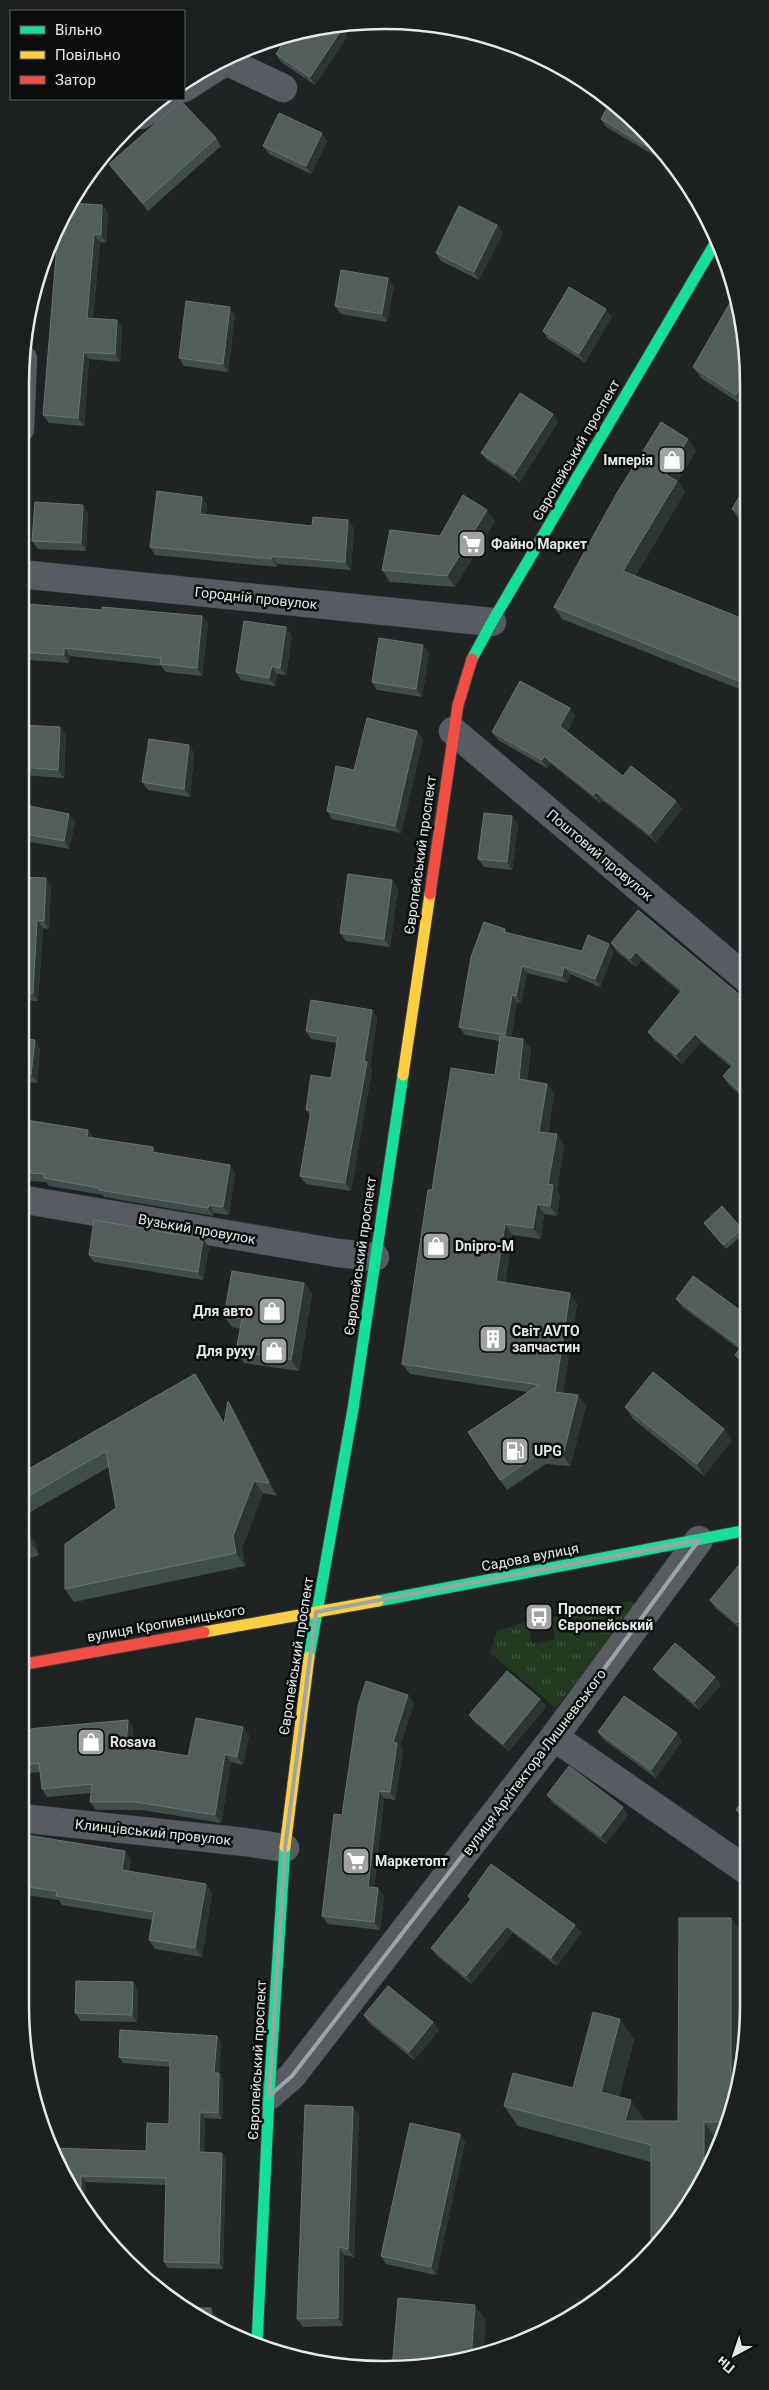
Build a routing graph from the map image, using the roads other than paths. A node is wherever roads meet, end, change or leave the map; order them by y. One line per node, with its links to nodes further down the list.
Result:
1 (231, 63): 2 (street)
2 (283, 88)
3 (712, 246): 5 (main road, Європейський проспект)
4 (29, 575): 5 (street, Городній провулок)
5 (492, 622): 6 (main road, Європейський проспект)
6 (453, 731): 7 (street, Поштовий провулок); 9 (main road, Європейський проспект)
7 (740, 973)
8 (29, 1201): 9 (street, Вузький провулок)
9 (375, 1257): 12 (main road, Європейський проспект)
10 (740, 1532): 11 (main road, Садова вулиця)
11 (699, 1540): 12 (main road, Садова вулиця); 14 (street, вулиця Архітектора Лишневського)
12 (316, 1612): 13 (main road, вулиця Кропивницького); 16 (main road, Європейський проспект)
13 (29, 1663)
14 (554, 1737): 17 (street); 18 (street, вулиця Архітектора Лишневського)
15 (29, 1819): 16 (street, Клинцівський провулок)
16 (285, 1848): 18 (main road, Європейський проспект)
17 (740, 1866)
18 (269, 2096): 19 (main road, Європейський проспект)
19 (257, 2337)

